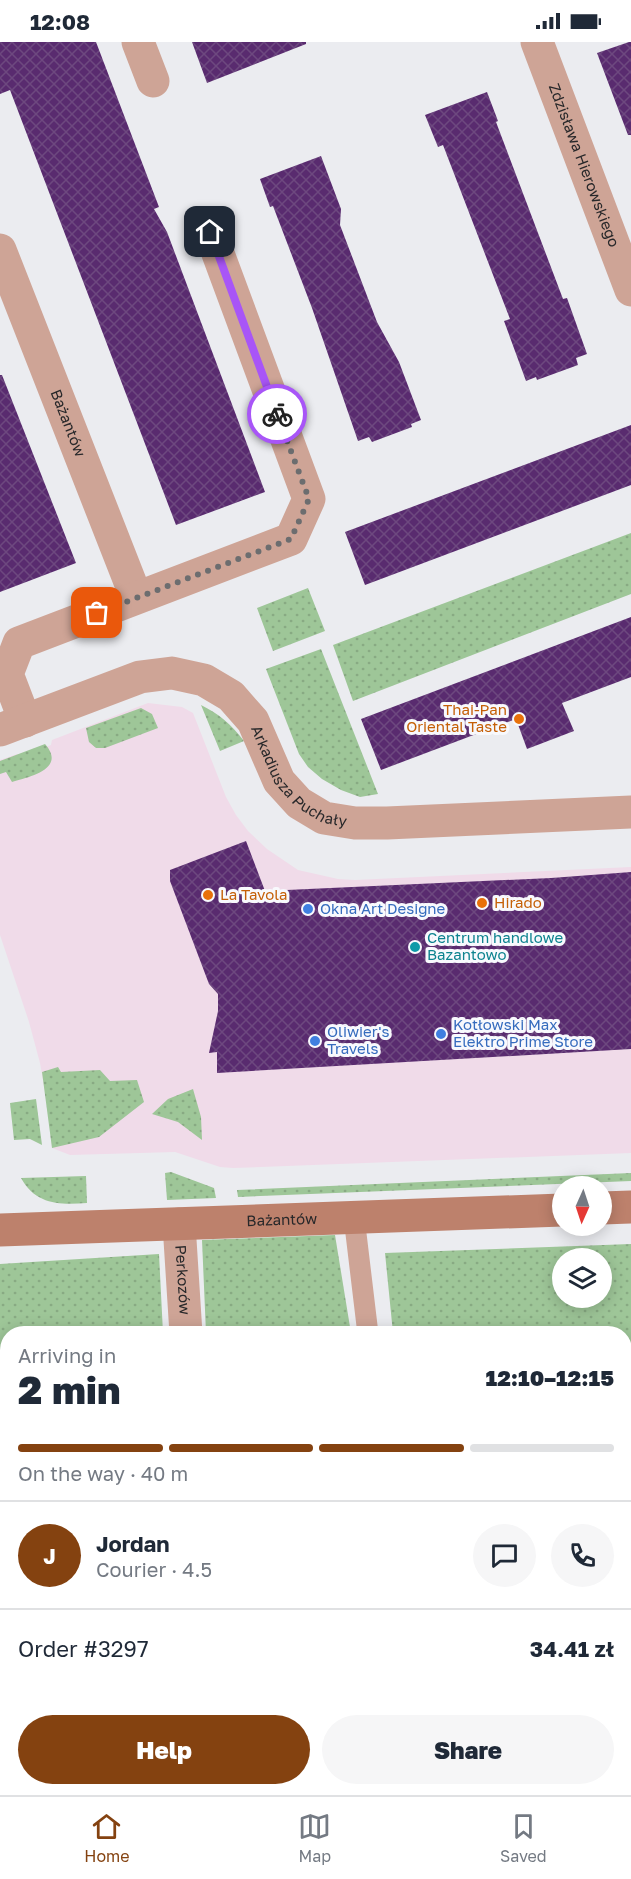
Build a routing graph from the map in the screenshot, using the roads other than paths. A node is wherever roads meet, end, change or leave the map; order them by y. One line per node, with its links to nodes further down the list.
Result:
1 (138, 42): 3 (street)
2 (537, 42): 6 (street, Zdzisława Hierowskiego)
3 (153, 81)
4 (210, 232): 7 (street)
5 (0, 250): 7 (street, Bażantów)
6 (631, 290)
7 (136, 597): 8 (street)
8 (12, 725): 9 (street, Arkadiusza Puchały)
9 (631, 812)
10 (631, 1207): 11 (street)
11 (612, 1208)
12 (552, 1210): 13 (street, Bażantów)
13 (354, 1217): 15 (street, Bażantów); 18 (lane)
14 (0, 1221): 16 (street)
15 (179, 1224): 16 (street, Bażantów); 17 (street, Perkozów)
16 (0, 1230)
17 (185, 1326)
18 (367, 1326)

